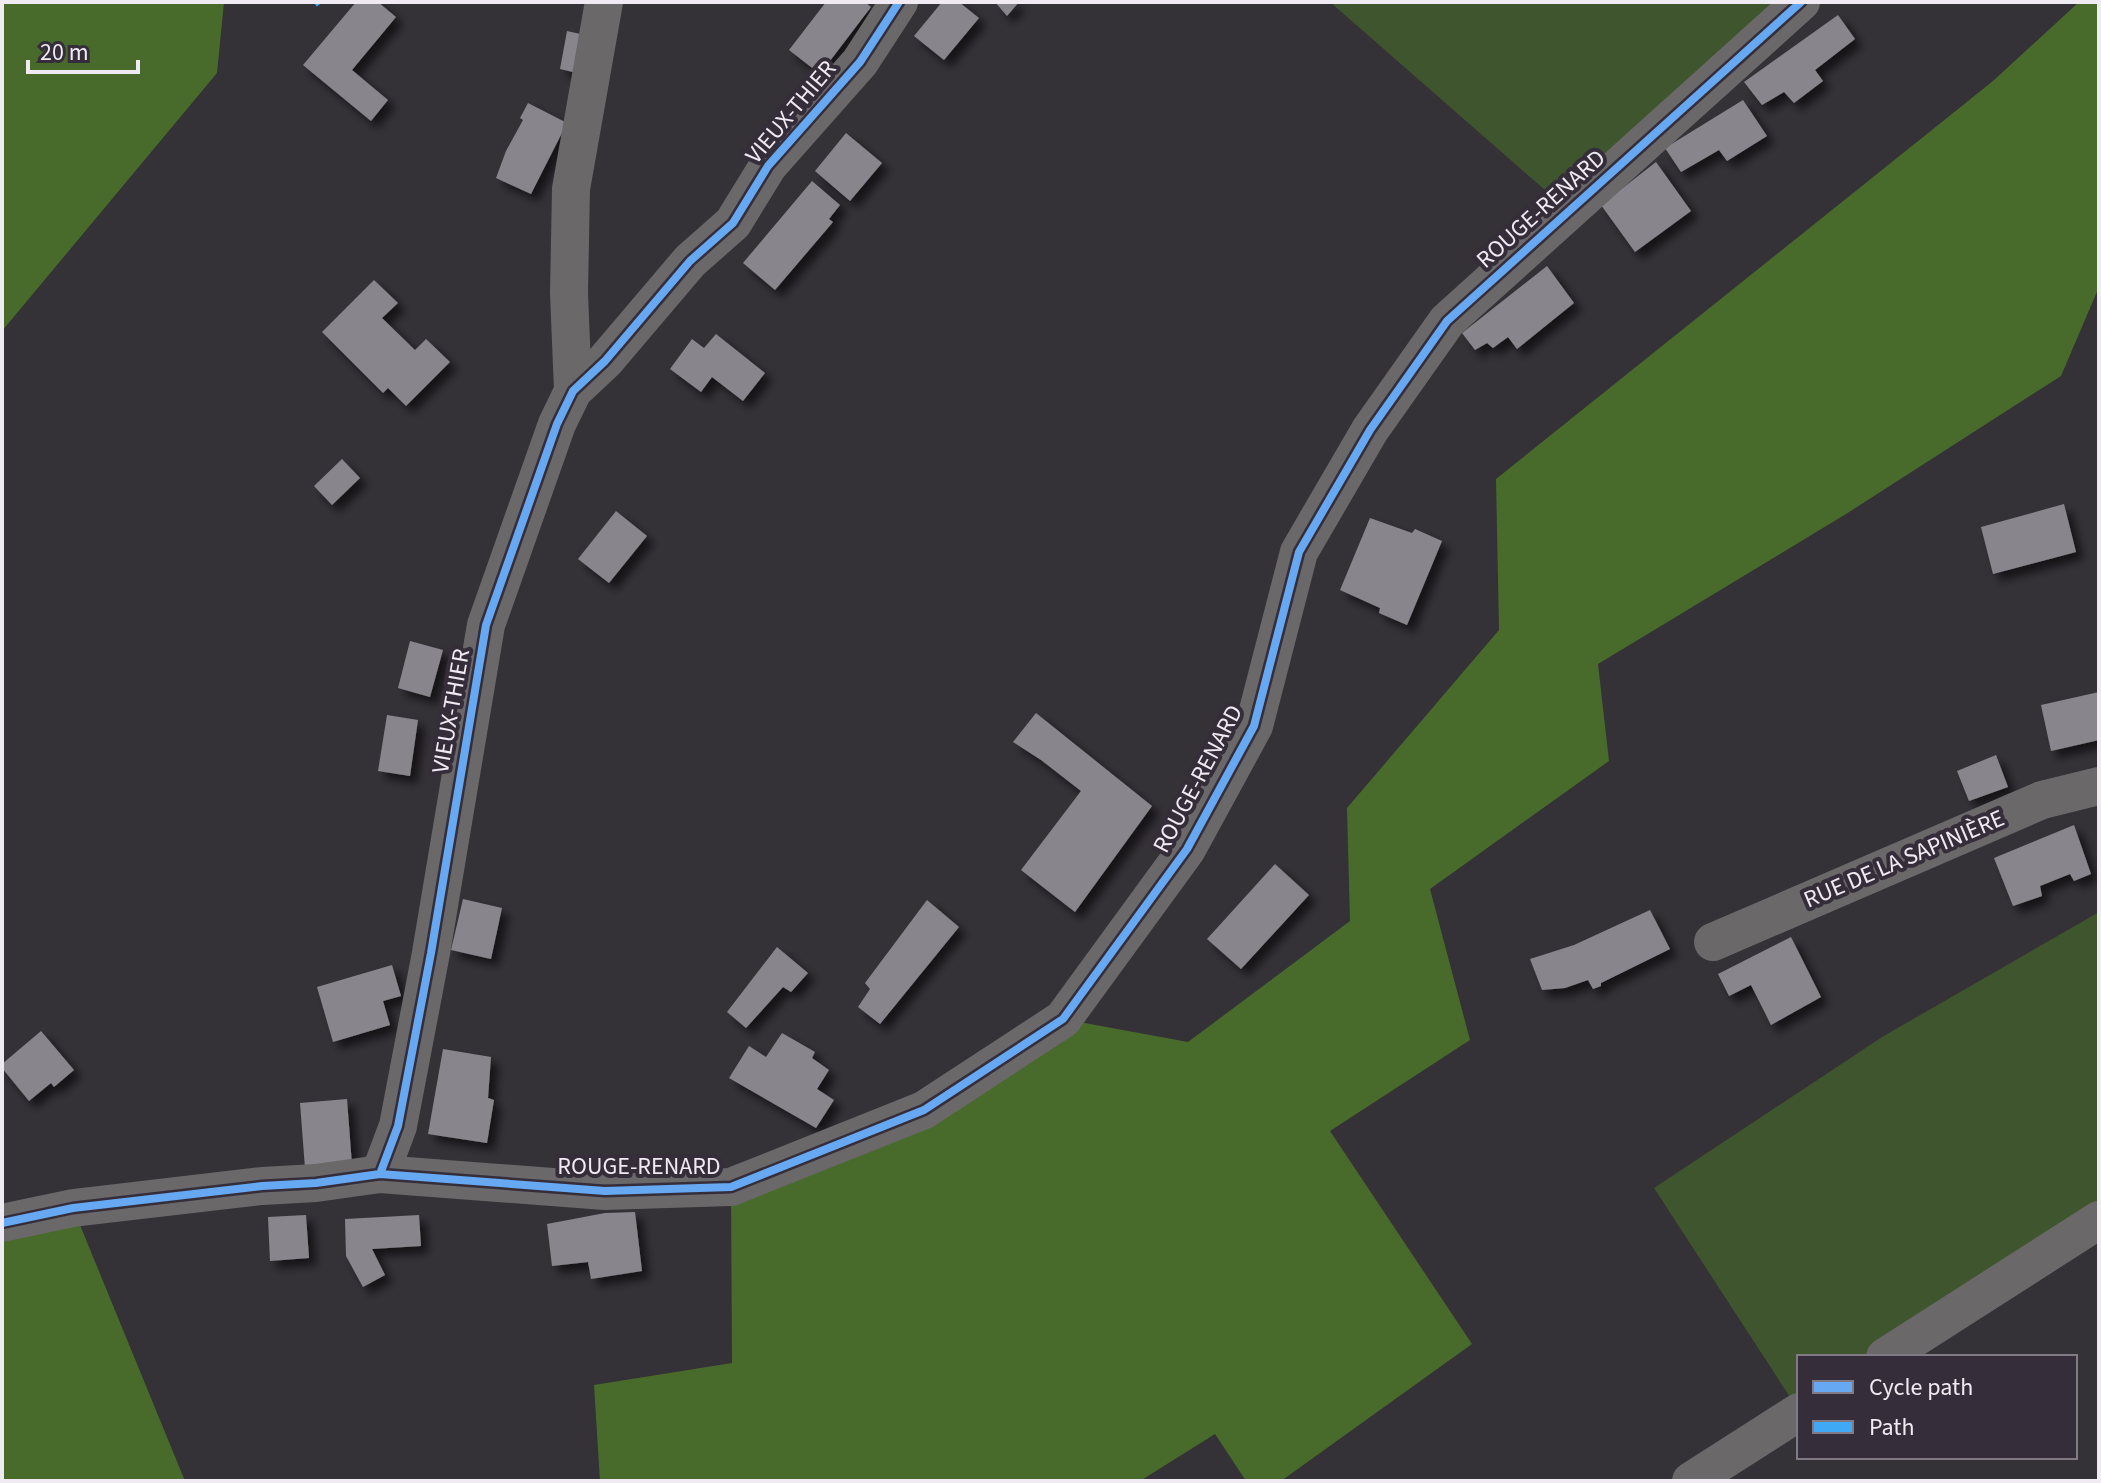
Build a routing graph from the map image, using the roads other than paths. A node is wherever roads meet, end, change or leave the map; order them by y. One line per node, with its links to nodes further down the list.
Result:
1 (604, 2): 4 (street)
2 (899, 2): 4 (street, VIEUX-THIER)
3 (1801, 2): 7 (street, ROUGE-RENARD)
4 (573, 391): 7 (street, VIEUX-THIER)
5 (2098, 789): 6 (street, RUE DE LA SAPINIÈRE)
6 (1713, 942)
7 (380, 1174): 9 (street)
8 (2099, 1220): 10 (street)
9 (2, 1223)
10 (1888, 1355)
11 (1797, 1413): 12 (street)
12 (1691, 1481)

